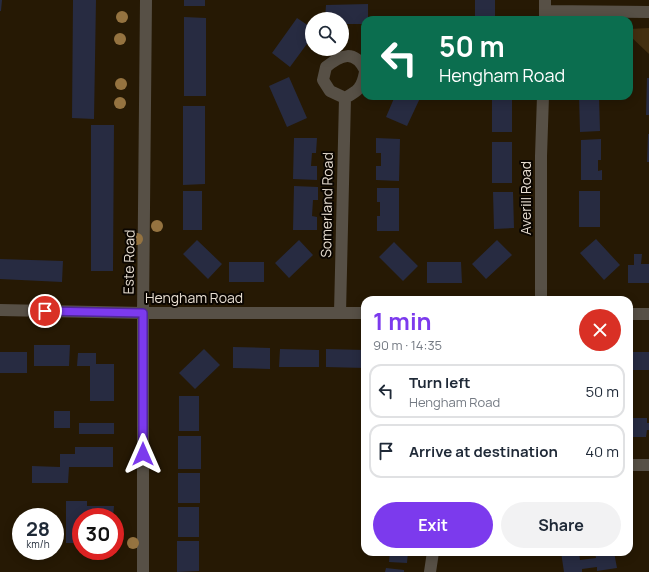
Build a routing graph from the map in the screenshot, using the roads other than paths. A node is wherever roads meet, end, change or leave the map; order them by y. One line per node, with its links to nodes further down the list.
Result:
1 (146, 0): 10 (street, Este Road)
2 (545, 10): 3 (street)
3 (649, 12)
4 (361, 62): 6 (street)
5 (361, 85): 6 (street)
6 (345, 98): 11 (street, Somerland Road)
7 (543, 100): 8 (street, Averill Road)
8 (541, 296)
9 (0, 310): 10 (street, Hengham Road)
10 (143, 313): 11 (street, Hengham Road); 18 (street, Este Road)
11 (340, 313): 12 (street, Hengham Road)
12 (361, 313)
13 (633, 314): 14 (street)
14 (649, 314)
15 (633, 465): 16 (street)
16 (649, 465)
17 (432, 556): 19 (street)
18 (144, 572)
19 (430, 572)

